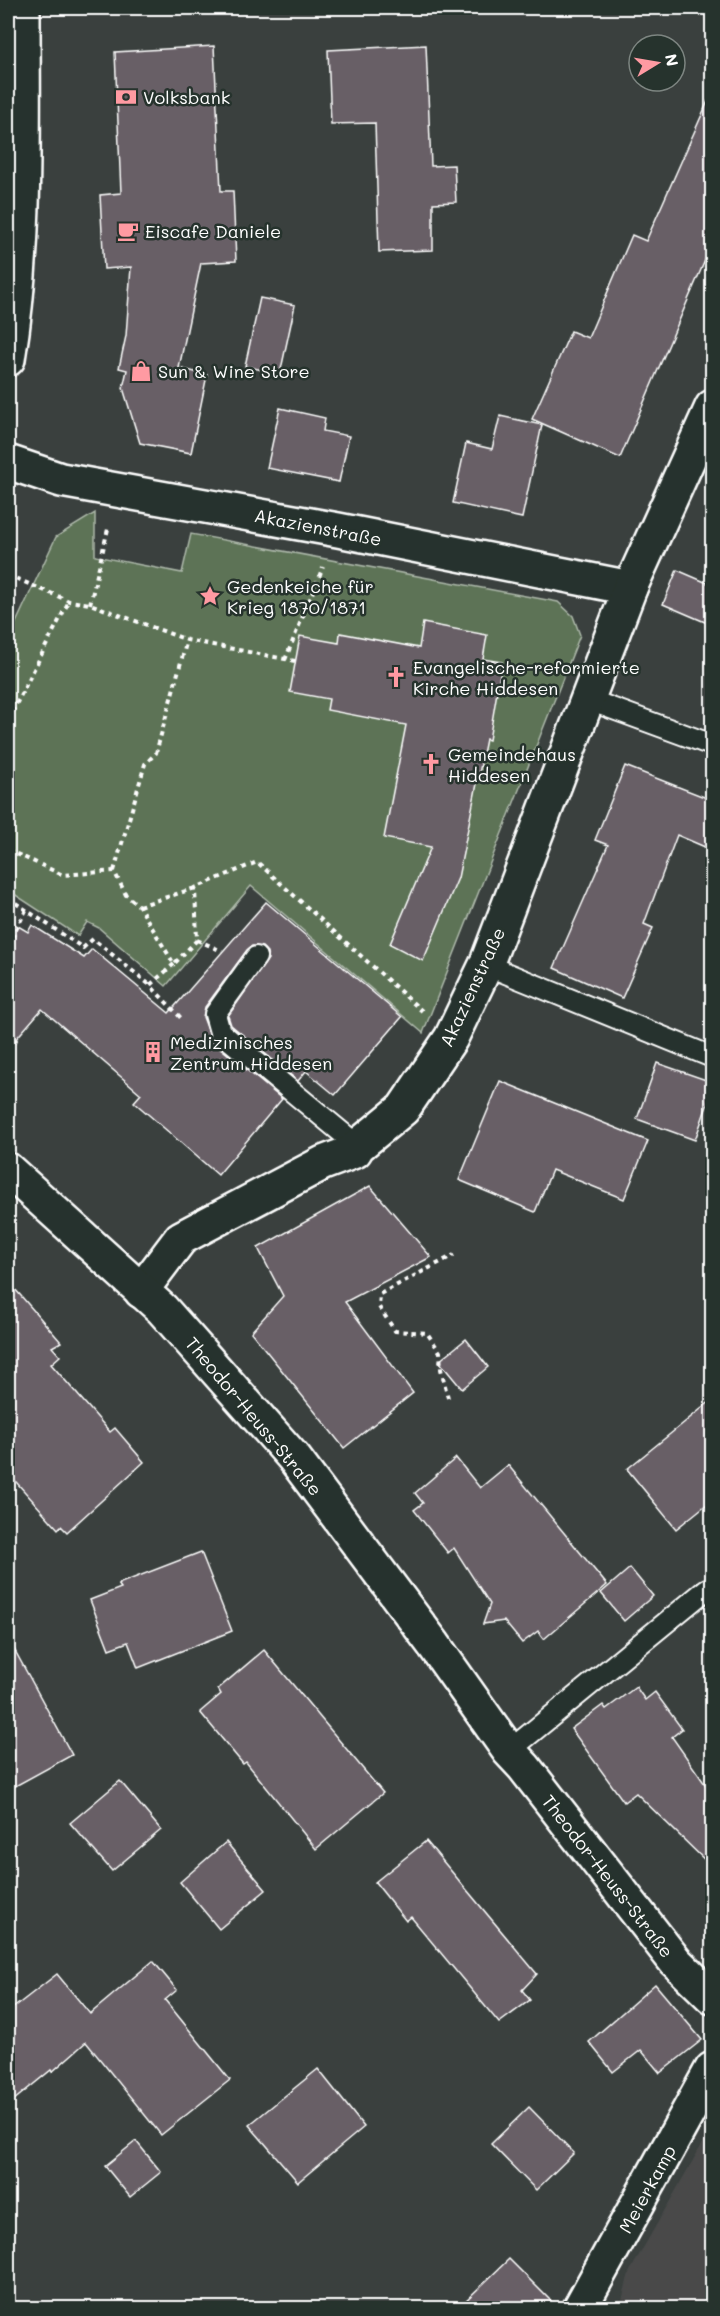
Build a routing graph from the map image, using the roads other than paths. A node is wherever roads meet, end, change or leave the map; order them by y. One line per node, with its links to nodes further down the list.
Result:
1 (23, 8): 2 (street)
2 (8, 360)
3 (712, 407): 5 (street, Akazienstraße)
4 (8, 462): 5 (street, Akazienstraße)
5 (630, 588): 6 (street, Akazienstraße)
6 (589, 700): 7 (lane); 9 (street, Akazienstraße)
7 (712, 745)
8 (256, 957): 11 (lane)
9 (486, 965): 10 (lane); 11 (street, Akazienstraße)
10 (712, 1057)
11 (358, 1146): 13 (street, Akazienstraße)
12 (8, 1170): 13 (street, Theodor-Heuss-Straße)
13 (141, 1292): 15 (street, Theodor-Heuss-Straße)
14 (712, 1591): 15 (lane)
15 (508, 1751): 16 (street, Theodor-Heuss-Straße)
16 (712, 1996)
17 (712, 2069): 18 (street, Meierkamp)
18 (580, 2308)

